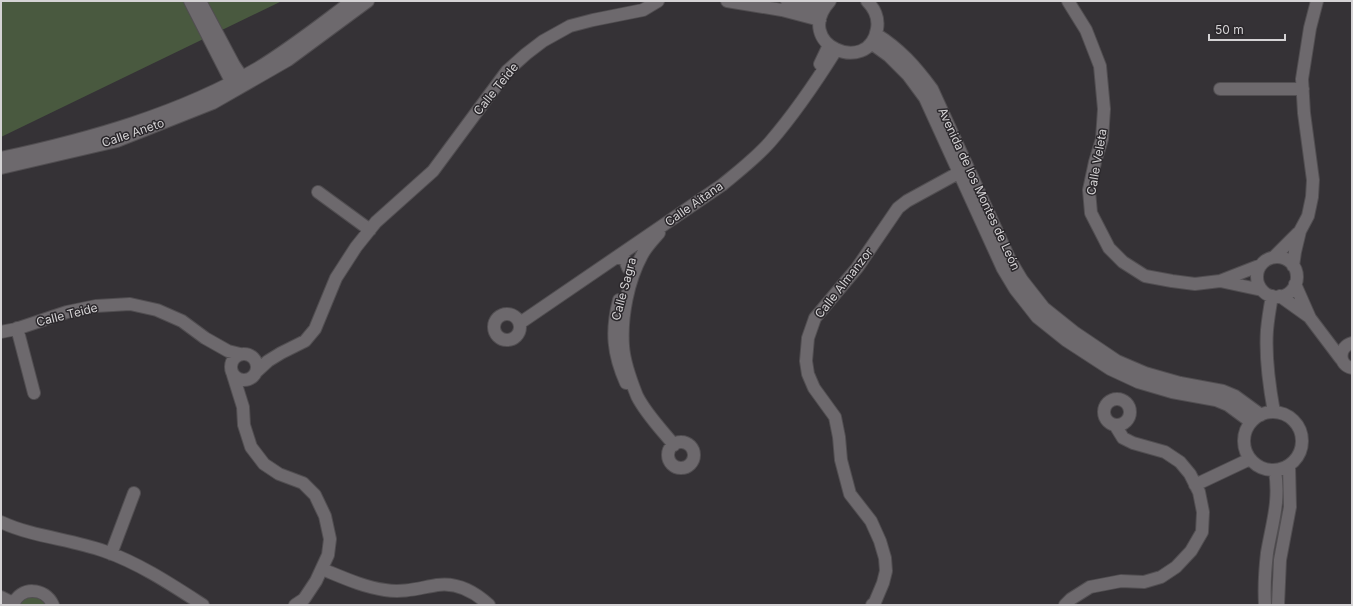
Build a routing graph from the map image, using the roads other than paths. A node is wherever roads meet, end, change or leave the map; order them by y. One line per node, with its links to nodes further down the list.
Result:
1 (190, 1): 15 (street)
2 (200, 1): 15 (street)
3 (352, 1): 15 (street, Calle Aneto)
4 (368, 1): 15 (street, Calle Aneto)
5 (658, 1): 23 (street, Calle Teide)
6 (727, 1): 12 (street)
7 (788, 1): 11 (street)
8 (867, 1): 13 (street)
9 (1317, 1): 17 (street)
10 (1072, 2): 30 (street, Calle Veleta)
11 (827, 4): 12 (street)
12 (820, 20): 14 (street)
13 (874, 38): 14 (street); 20 (street, Avenida de los Montes de León); 48 (street, Avenida de los Montes de León)
14 (833, 48): 22 (street, Calle Aitana); 25 (street, Calle Aitana)
15 (239, 83): 18 (street, Calle Aneto); 19 (street, Calle Aneto)
16 (1220, 89): 17 (street)
17 (1303, 89): 24 (street)
18 (1, 158)
19 (1, 168)
20 (960, 172): 48 (street, Avenida de los Montes de León); 65 (street, Calle Almanzor)
21 (318, 192): 23 (street)
22 (667, 222): 25 (street, Calle Aitana); 27 (street, Calle Sagra)
23 (370, 230): 39 (street, Calle Teide)
24 (1300, 231): 26 (street); 29 (street)
25 (639, 239): 27 (street, Calle Aitana); 27 (street, Calle Sagra)
26 (1274, 257): 28 (street); 29 (street)
27 (626, 258): 34 (street, Calle Aitana); 50 (street, Calle Sagra)
28 (1261, 265): 30 (street, Calle Veleta); 32 (street)
29 (1293, 266): 31 (street)
30 (1220, 281): 32 (street, Calle Veleta)
31 (1295, 284): 32 (street); 33 (street, Calle Veleta)
32 (1271, 294): 33 (street, Calle Veleta); 47 (street)
33 (1310, 318): 41 (street, Calle Veleta)
34 (518, 320)
35 (17, 328): 36 (street, Calle Teide); 37 (street, Calle Teide); 45 (street)
36 (1, 332)
37 (205, 338): 40 (street, Calle Teide); 43 (street, Calle Teide)
38 (1352, 343): 41 (street)
39 (281, 353): 40 (street, Calle Teide); 44 (street, Calle Teide)
40 (245, 355): 43 (street); 44 (street)
41 (1342, 359): 42 (street, Calle Veleta)
42 (1352, 368)
43 (232, 371): 44 (street); 46 (street)
44 (255, 373): 46 (street)
45 (34, 392)
46 (243, 407): 58 (street)
47 (1274, 412): 48 (street); 52 (street)
48 (1256, 418): 51 (street)
49 (1115, 425): 54 (street)
50 (672, 446)
51 (1250, 459): 53 (street); 54 (street)
52 (1289, 466): 53 (street); 68 (street)
53 (1275, 471): 67 (street)
54 (1195, 485): 66 (street)
55 (134, 492): 57 (street)
56 (1, 522): 57 (street)
57 (112, 554): 62 (street)
58 (322, 569): 63 (street); 64 (street)
59 (1, 597): 60 (street)
60 (13, 604): 61 (street)
61 (53, 605)
62 (203, 605)
63 (295, 605)
64 (489, 605)
65 (872, 605)
66 (1065, 605)
67 (1265, 605)
68 (1278, 605)

